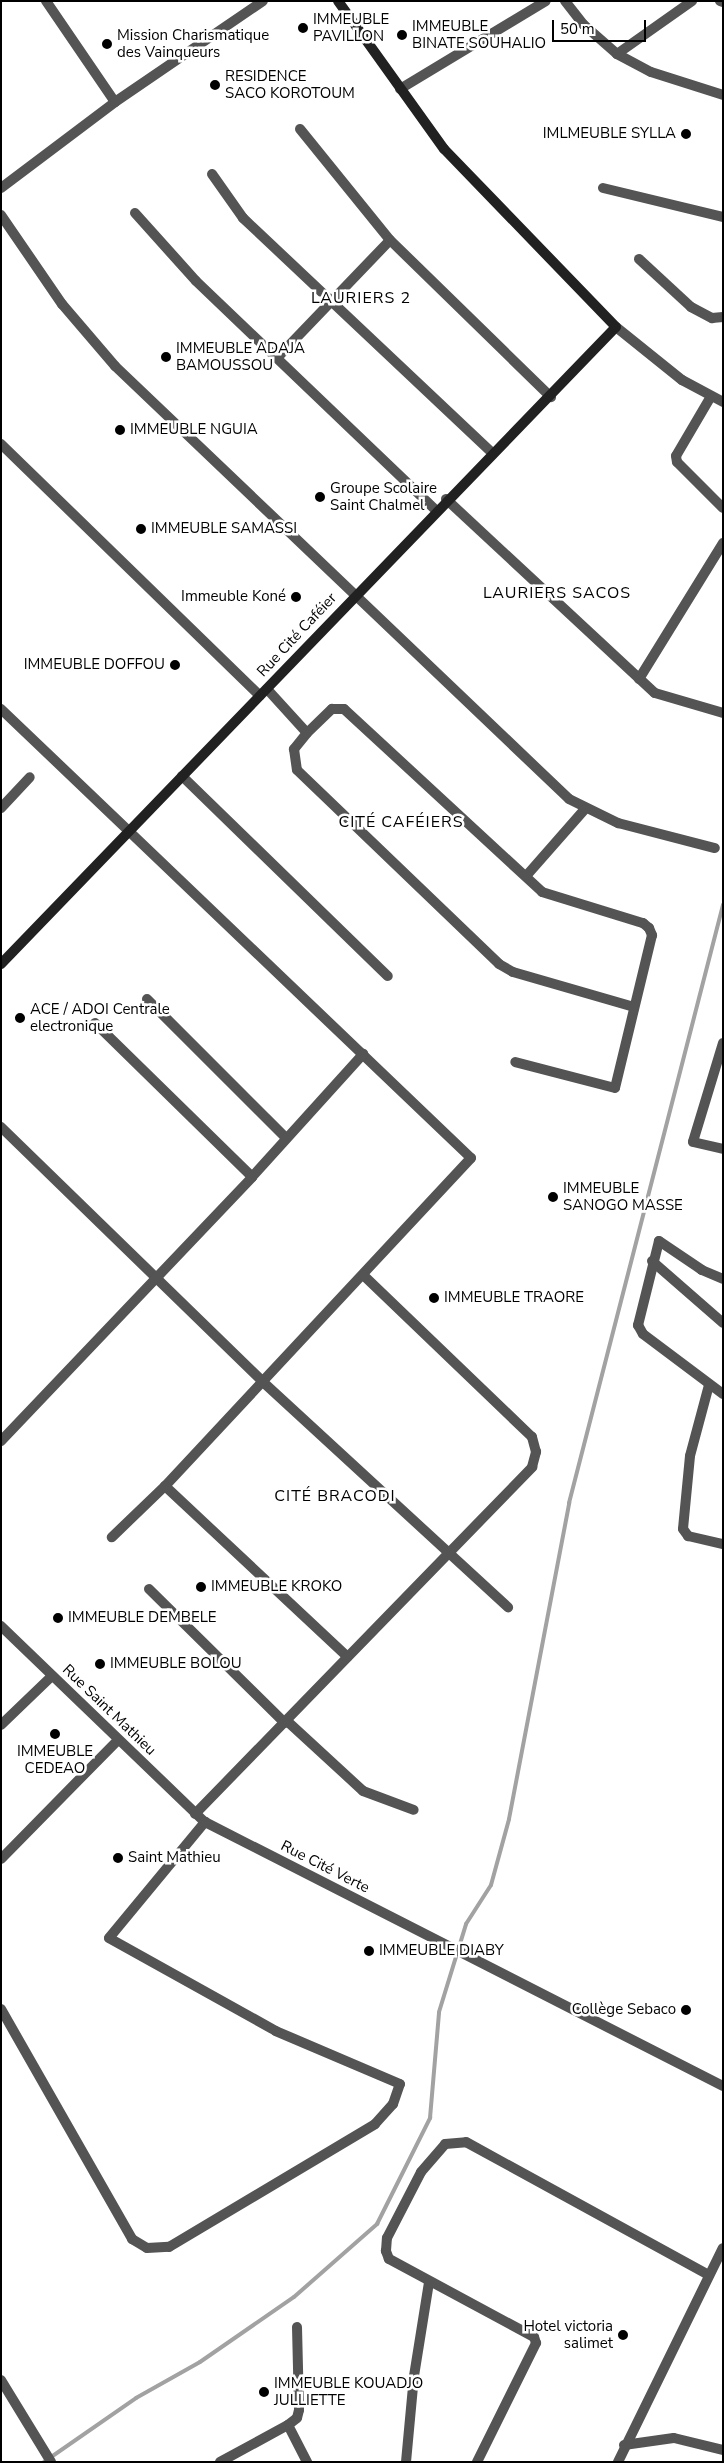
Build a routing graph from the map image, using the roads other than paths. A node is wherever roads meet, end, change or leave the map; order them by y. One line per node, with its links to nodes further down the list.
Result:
1 (46, 1): 10 (street)
2 (263, 1): 10 (street)
3 (338, 1): 8 (street)
4 (546, 1): 8 (street)
5 (565, 1): 7 (street)
6 (692, 1): 7 (street)
7 (617, 54): 9 (street)
8 (400, 89): 22 (street)
9 (723, 95)
10 (115, 102): 13 (street)
11 (300, 129): 18 (street)
12 (212, 174): 20 (street)
13 (1, 188)
14 (604, 188): 17 (street)
15 (136, 213): 23 (street)
16 (1, 215): 33 (street)
17 (723, 218)
18 (390, 240): 20 (street); 24 (street)
19 (639, 259): 21 (street)
20 (333, 299): 23 (street); 28 (street)
21 (723, 317)
22 (616, 327): 24 (street, Rue Cité Caféier); 25 (street)
23 (277, 358): 31 (street)
24 (551, 397): 28 (street, Rue Cité Caféier)
25 (710, 398): 26 (street); 30 (street)
26 (723, 402)
27 (1, 444): 35 (street)
28 (492, 453): 29 (street, Rue Cité Caféier)
29 (446, 499): 31 (street, Rue Cité Caféier); 34 (street)
30 (723, 508)
31 (436, 510): 33 (street, Rue Cité Caféier)
32 (723, 543): 34 (street)
33 (355, 595): 35 (street, Rue Cité Caféier); 42 (street)
34 (640, 678): 37 (street)
35 (263, 693): 38 (street); 39 (street, Rue Cité Caféier)
36 (1, 709): 43 (street)
37 (723, 713)
38 (307, 733): 45 (street); 49 (street)
39 (182, 776): 43 (street, Rue Cité Caféier); 47 (street)
40 (30, 777): 41 (street)
41 (1, 808)
42 (586, 809): 44 (street); 45 (street)
43 (129, 830): 46 (street, Rue Cité Caféier); 52 (street)
44 (715, 848)
45 (526, 876): 49 (street)
46 (1, 964)
47 (388, 976)
48 (146, 999): 55 (street)
49 (634, 1007): 53 (street)
50 (96, 1022): 57 (street)
51 (723, 1043): 56 (street)
52 (363, 1054): 55 (street); 59 (street)
53 (515, 1062)
54 (1, 1127): 60 (street)
55 (286, 1138): 57 (street)
56 (723, 1149)
57 (252, 1176): 60 (street)
58 (652, 1261): 61 (street); 62 (street); 64 (street)
59 (364, 1276): 63 (street); 70 (street)
60 (157, 1277): 63 (street); 66 (street)
61 (723, 1279)
62 (723, 1323)
63 (263, 1382): 67 (street); 70 (street)
64 (709, 1385): 65 (street); 69 (street)
65 (722, 1393)
66 (1, 1441)
67 (165, 1486): 68 (street); 74 (street)
68 (112, 1536)
69 (723, 1544)
70 (449, 1554): 72 (street); 74 (street)
71 (149, 1589): 76 (street)
72 (508, 1608)
73 (1, 1626): 75 (street, Rue Saint Mathieu)
74 (348, 1657): 76 (street)
75 (52, 1676): 77 (street); 78 (street, Rue Saint Mathieu)
76 (286, 1722): 79 (street); 80 (street)
77 (1, 1725)
78 (118, 1740): 80 (street, Rue Saint Mathieu); 82 (street)
79 (414, 1810)
80 (196, 1814): 81 (street, Rue Cité Verte)
81 (205, 1822): 83 (street); 84 (street, Rue Cité Verte)
82 (1, 1859)
83 (1, 2009)
84 (723, 2086)
85 (723, 2248): 86 (street)
86 (709, 2276): 87 (street); 91 (street)
87 (429, 2282): 96 (street); 97 (street)
88 (297, 2327): 90 (street)
89 (1, 2380): 93 (street)
90 (288, 2424): 94 (street); 95 (street)
91 (624, 2445): 92 (street); 98 (street)
92 (723, 2450)
93 (49, 2458)
94 (220, 2462)
95 (307, 2462)
96 (406, 2462)
97 (478, 2462)
98 (618, 2462)

